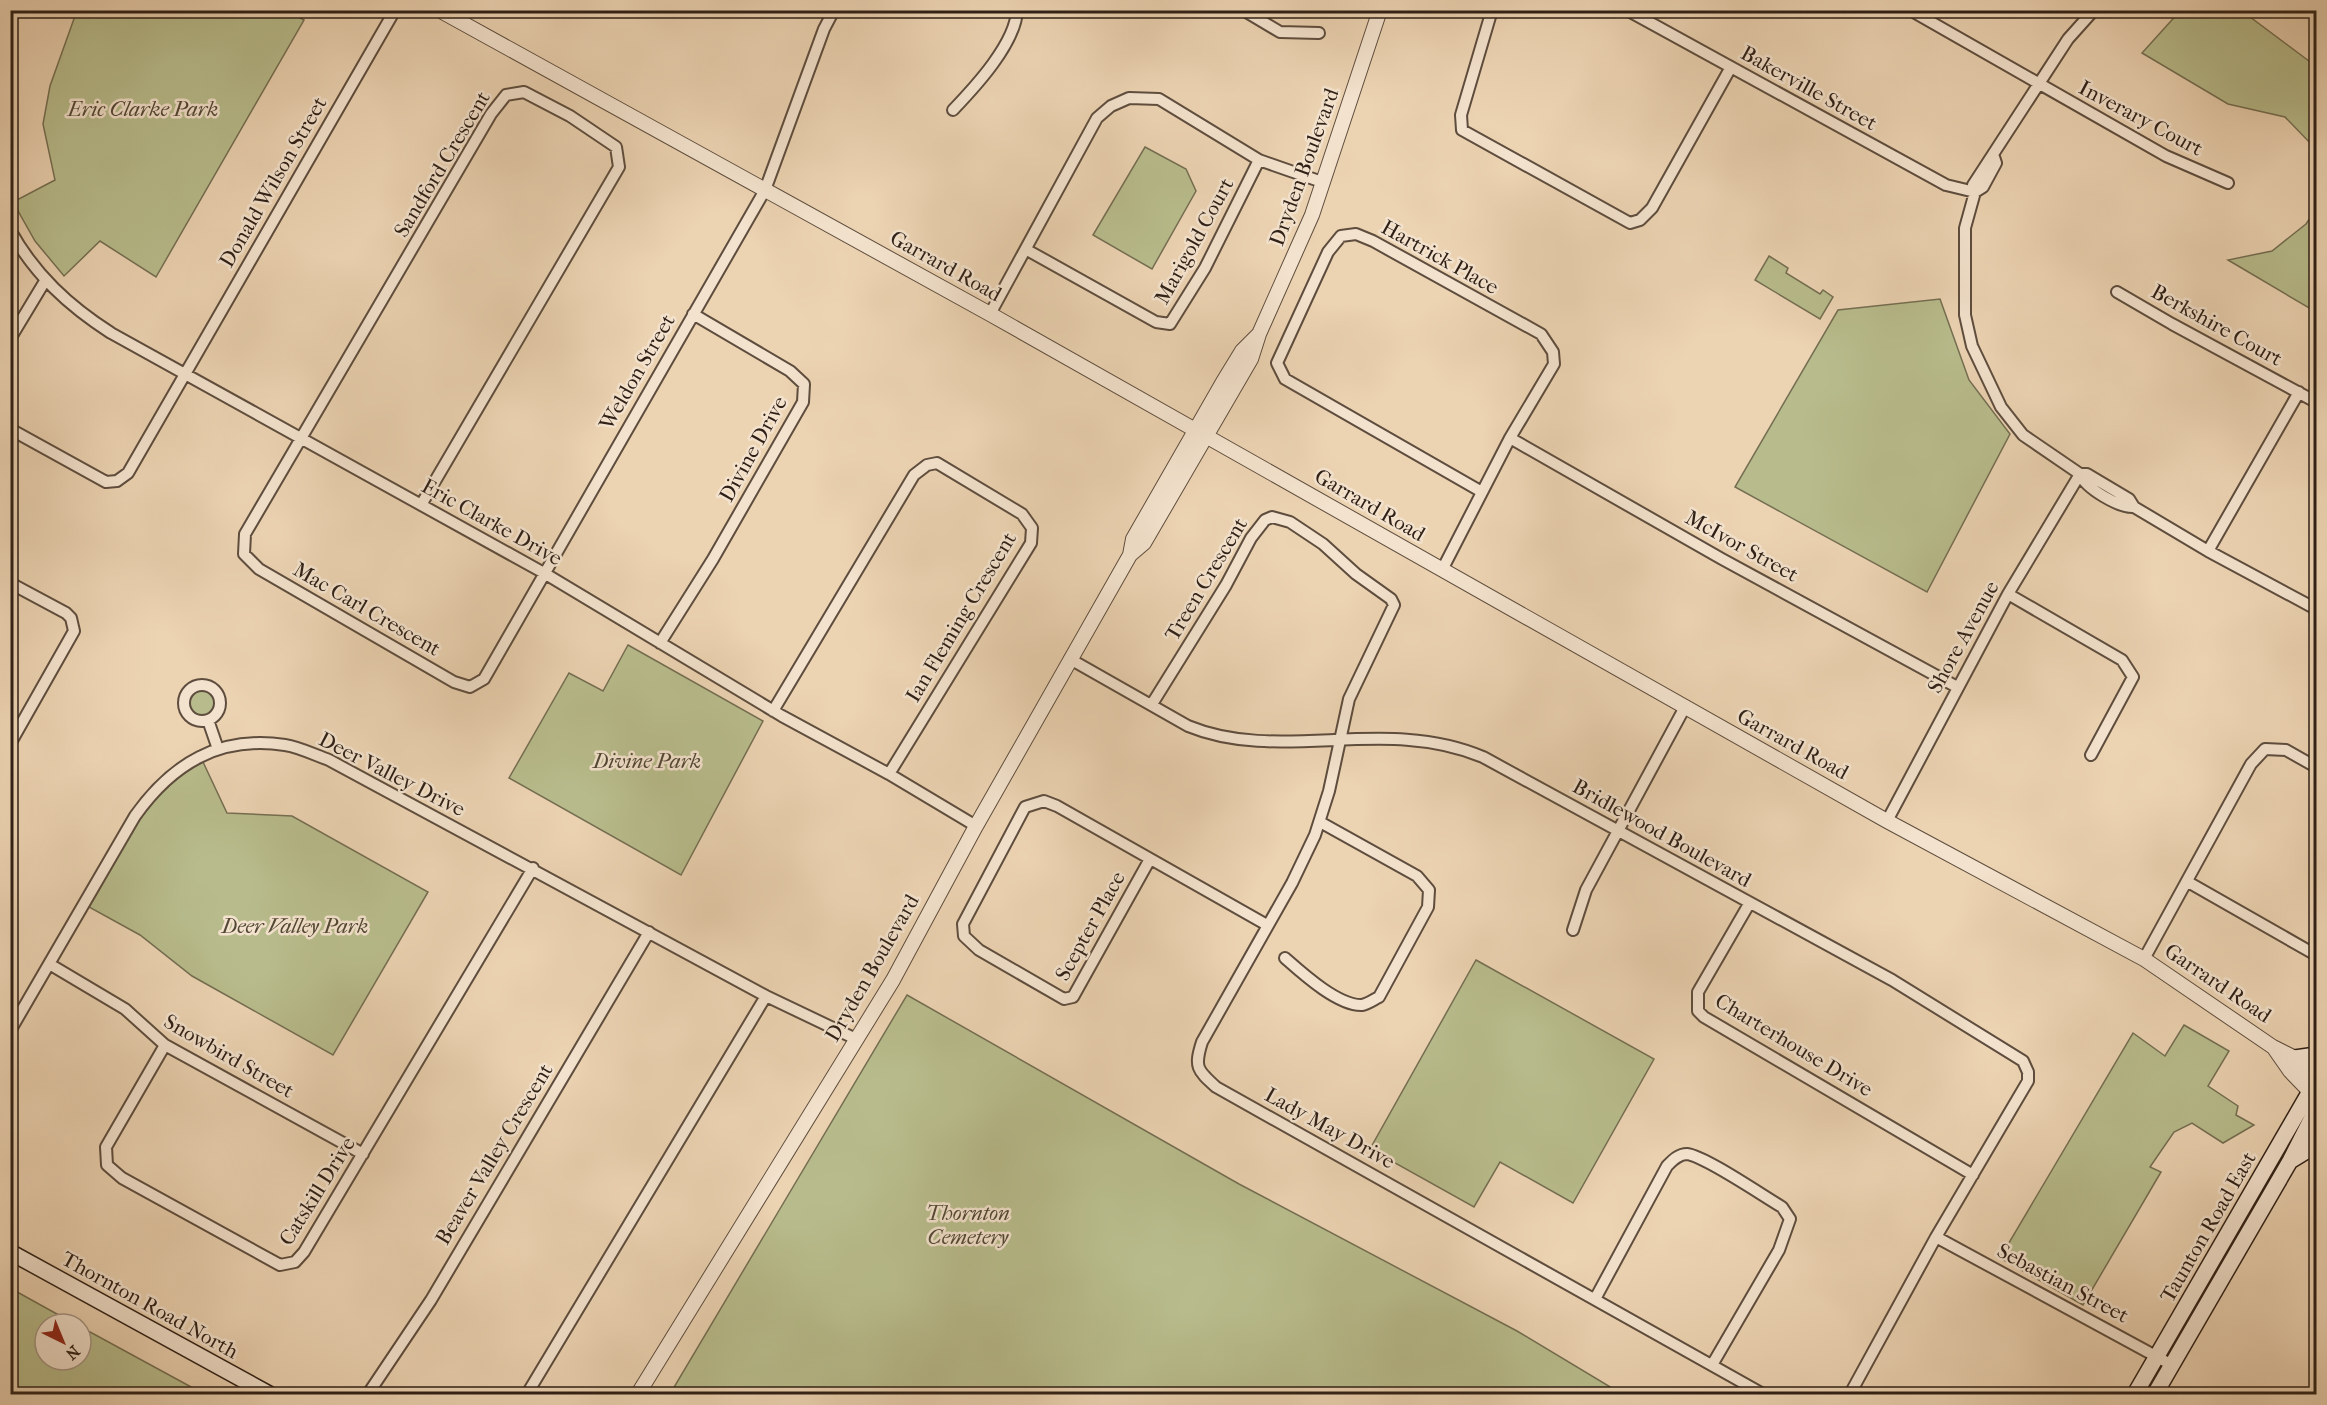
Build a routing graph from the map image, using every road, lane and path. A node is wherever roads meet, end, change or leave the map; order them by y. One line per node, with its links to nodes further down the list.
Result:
1 (394, 10): 27 (street, Donald Wilson Street)
2 (439, 10): 18 (street, Garrard Road)
3 (834, 10): 18 (street, Weldon Street)
4 (1017, 10): 14 (street)
5 (1243, 10): 11 (street)
6 (1380, 10): 16 (street, Dryden Boulevard)
7 (1492, 10): 12 (street)
8 (1627, 10): 12 (street, Bakerville Street)
9 (1910, 10): 13 (street, Inverary Court)
10 (2094, 10): 13 (street)
11 (1319, 33)
12 (1731, 67): 19 (street, Bakerville Street)
13 (2038, 84): 17 (street, Inverary Court); 19 (street)
14 (953, 110)
15 (1259, 160): 16 (street); 21 (street); 21 (street, Marigold Court)
16 (1322, 182): 31 (street, Dryden Boulevard)
17 (2228, 183)
18 (765, 190): 24 (street, Weldon Street); 25 (street, Garrard Road)
19 (1975, 192): 34 (street)
20 (10, 230): 22 (street, Eric Clarke Drive)
21 (1027, 250): 25 (street)
22 (45, 281): 26 (street); 27 (street, Eric Clarke Drive)
23 (2117, 292): 28 (street, Berkshire Court)
24 (693, 314): 39 (street, Weldon Street); 43 (street, Divine Drive)
25 (990, 314): 31 (street, Garrard Road)
26 (10, 339)
27 (186, 373): 30 (street, Donald Wilson Street); 32 (street, Eric Clarke Drive)
28 (2299, 392): 29 (street, Berkshire Court); 37 (street)
29 (2316, 402)
30 (10, 429)
31 (1201, 433): 38 (street, Garrard Road); 44 (street, Dryden Boulevard)
32 (303, 438): 36 (street, Eric Clarke Drive); 36 (street, Sandford Crescent); 39 (street, Mac Carl Crescent)
33 (1510, 438): 35 (street, Hartrick Place); 35 (street, Hartrick Place); 45 (street, McIvor Street)
34 (2080, 474): 37 (street); 41 (street, Shore Avenue)
35 (1482, 492): 38 (street, Hartrick Place)
36 (421, 505): 39 (street, Eric Clarke Drive)
37 (2208, 551): 42 (street)
38 (1442, 570): 47 (street, Garrard Road)
39 (544, 573): 43 (street, Eric Clarke Drive)
40 (10, 583): 51 (street)
41 (2008, 594): 45 (street, Shore Avenue); 53 (street)
42 (2316, 609)
43 (660, 643): 48 (street, Eric Clarke Drive)
44 (1070, 659): 46 (street, Bridlewood Boulevard); 58 (street, Dryden Boulevard)
45 (1958, 687): 56 (street, Shore Avenue)
46 (1152, 704): 50 (street, Bridlewood Boulevard); 50 (street, Treen Crescent)
47 (1685, 707): 56 (street, Garrard Road); 59 (street)
48 (773, 711): 55 (street, Eric Clarke Drive); 55 (street, Ian Fleming Crescent)
49 (208, 720): 52 (street)
50 (1340, 739): 57 (street, Lady May Drive); 59 (street, Bridlewood Boulevard)
51 (10, 744)
52 (218, 749): 61 (street, Deer Valley Drive); 70 (street, Deer Valley Drive)
53 (2091, 755)
54 (2316, 767): 62 (street)
55 (889, 774): 58 (street, Eric Clarke Drive)
56 (1887, 821): 69 (street, Garrard Road)
57 (1320, 822): 64 (street, Lady May Drive); 68 (street)
58 (976, 826): 73 (street, Dryden Boulevard)
59 (1617, 831): 63 (street, Bridlewood Boulevard); 65 (street)
60 (1150, 859): 60 (street, Scepter Place); 64 (street, Scepter Place)
61 (533, 868): 66 (street, Deer Valley Drive); 81 (street, Catskill Drive)
62 (2188, 882): 67 (street); 69 (street)
63 (1749, 904): 83 (street, Charterhouse Drive); 83 (street, Bridlewood Boulevard)
64 (1267, 925): 86 (street, Lady May Drive)
65 (1573, 930)
66 (649, 932): 71 (street, Deer Valley Drive); 90 (street, Beaver Valley Crescent)
67 (2316, 955)
68 (1285, 957)
69 (2144, 959): 75 (street, Garrard Road)
70 (51, 965): 72 (street, Deer Valley Drive); 74 (street, Snowbird Street)
71 (766, 996): 73 (street, Deer Valley Drive); 91 (street)
72 (10, 1031)
73 (856, 1039): 92 (street, Dryden Boulevard)
74 (165, 1044): 81 (street, Snowbird Street); 81 (street, Catskill Drive)
75 (2273, 1047): 77 (street, Garrard Road); 78 (street, Garrard Road)
76 (2316, 1055): 77 (main road)
77 (2295, 1058): 78 (street, Garrard Road)
78 (2315, 1088): 87 (main road, Taunton Road East)
79 (2316, 1110): 82 (main road, Taunton Road East)
80 (2316, 1145): 82 (main road)
81 (363, 1154)
82 (2290, 1161): 87 (main road, Taunton Road East)
83 (1973, 1175): 84 (street, Bridlewood Boulevard)
84 (1936, 1237): 87 (street, Sebastian Street); 94 (street)
85 (10, 1252): 89 (main road, Thornton Road North)
86 (1595, 1299): 88 (street, Lady May Drive); 88 (street)
87 (2165, 1361): 95 (main road, Taunton Road East); 96 (main road, Taunton Road East)
88 (1712, 1365): 93 (street, Lady May Drive)
89 (269, 1395)
90 (371, 1395)
91 (527, 1395)
92 (638, 1395)
93 (1763, 1395)
94 (1851, 1395)
95 (2136, 1395)
96 (2155, 1395)

